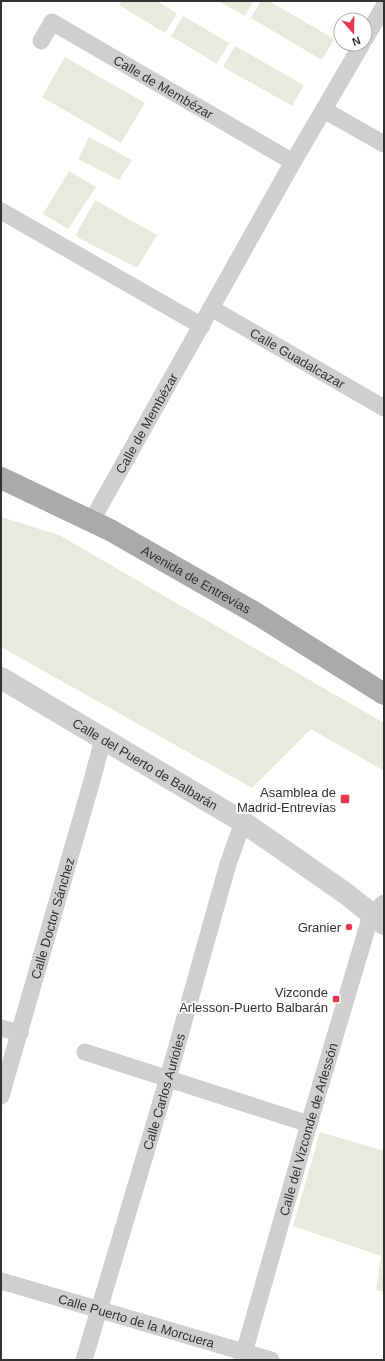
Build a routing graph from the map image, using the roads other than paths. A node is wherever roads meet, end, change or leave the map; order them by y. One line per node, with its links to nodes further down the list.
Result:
1 (380, 1): 2 (street)
2 (384, 3)
3 (384, 6): 4 (street)
4 (373, 25)
5 (41, 41): 9 (street, Calle de Membézar)
6 (357, 52): 7 (street, Calle de Membézar)
7 (324, 110): 8 (street); 9 (street, Calle de Membézar)
8 (384, 144)
9 (294, 162): 11 (street, Calle de Membézar)
10 (1, 212): 12 (street)
11 (211, 308): 12 (street, Calle de Membézar); 13 (street, Calle Guadalcazar)
12 (202, 326): 15 (street, Calle de Membézar)
13 (384, 408)
14 (1, 478): 15 (main road, Avenida de Entrevías)
15 (92, 520): 17 (main road, Avenida de Entrevías)
16 (1, 678): 18 (street, Calle del Puerto de Balbarán)
17 (384, 694)
18 (102, 739): 19 (street, Calle del Puerto de Balbarán); 22 (street, Calle Doctor Sánchez)
19 (243, 822): 20 (street, Calle del Puerto de Balbarán); 24 (street, Calle Carlos Aurioles)
20 (380, 914): 26 (street, Calle del Vizconde de Arlessón)
21 (1, 1028): 22 (street)
22 (20, 1033): 25 (street, Calle Doctor Sánchez)
23 (85, 1052): 24 (street)
24 (168, 1078): 26 (street); 28 (street, Calle Carlos Aurioles)
25 (1, 1096)
26 (309, 1124): 29 (street, Calle del Vizconde de Arlessón)
27 (1, 1281): 28 (street, Calle Puerto de la Morcuera)
28 (99, 1309): 29 (street, Calle Puerto de la Morcuera); 30 (street, Calle Carlos Aurioles)
29 (243, 1356): 31 (street, Calle Puerto de la Morcuera)
30 (84, 1360)
31 (271, 1360)

